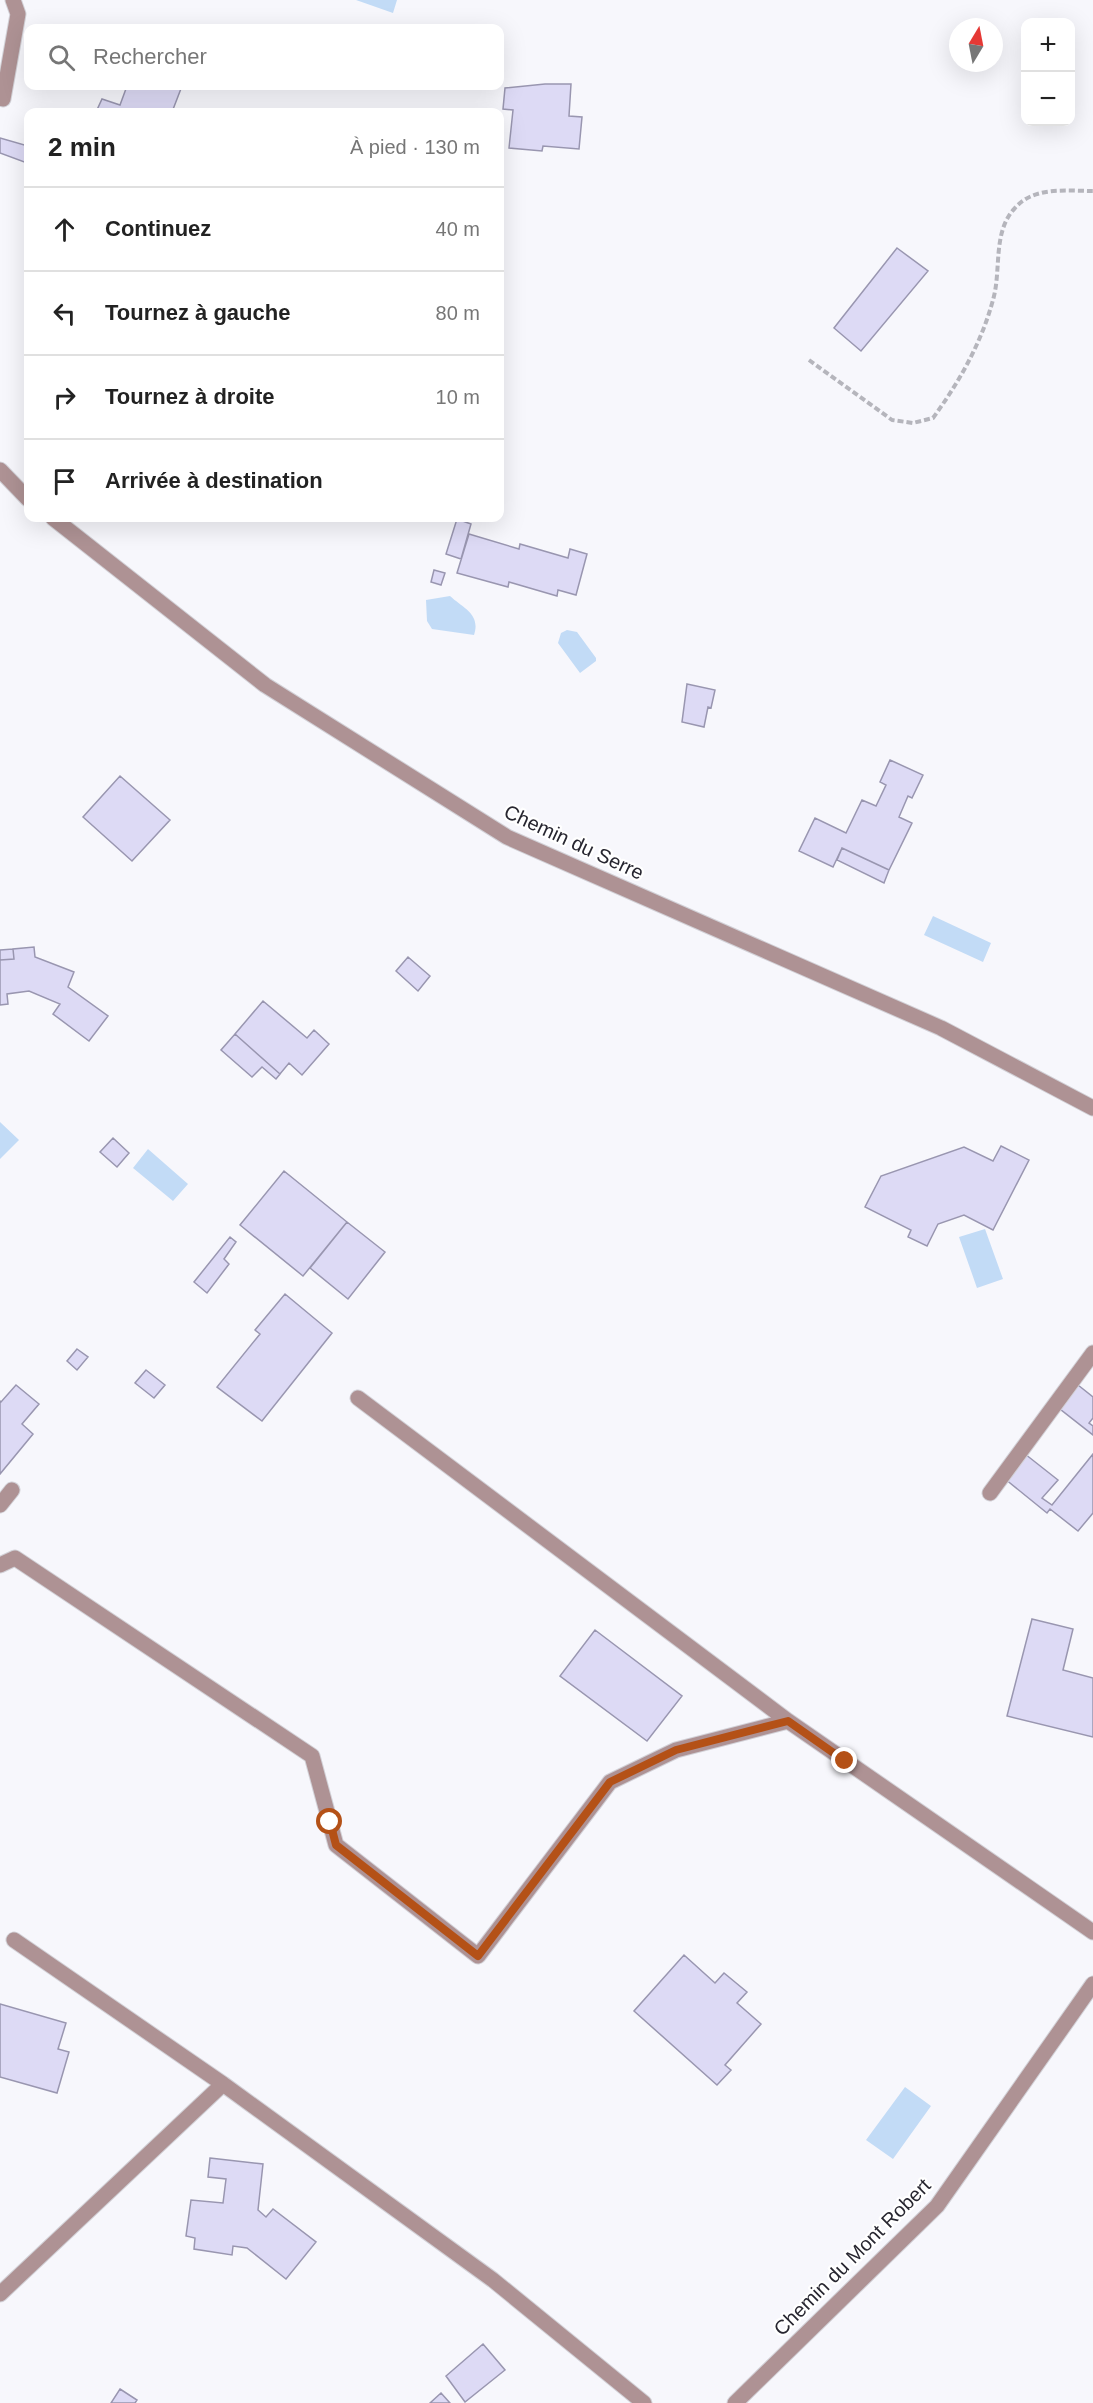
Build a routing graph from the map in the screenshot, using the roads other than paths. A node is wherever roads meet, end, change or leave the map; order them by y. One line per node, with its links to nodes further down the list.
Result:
1 (13, 0): 2 (street)
2 (0, 98)
3 (0, 470): 4 (street)
4 (24, 495)
5 (57, 522): 6 (street, Chemin du Serre)
6 (1093, 1108)
7 (1093, 1353): 10 (street)
8 (358, 1398): 13 (street)
9 (12, 1490): 11 (street)
10 (990, 1493)
11 (0, 1505)
12 (0, 1565): 13 (street)
13 (788, 1721): 14 (street)
14 (1093, 1932)
15 (14, 1941): 17 (street)
16 (1093, 1984): 20 (street, Chemin du Mont Robert)
17 (223, 2084): 18 (street); 19 (street)
18 (0, 2294)
19 (644, 2403)
20 (735, 2403)

